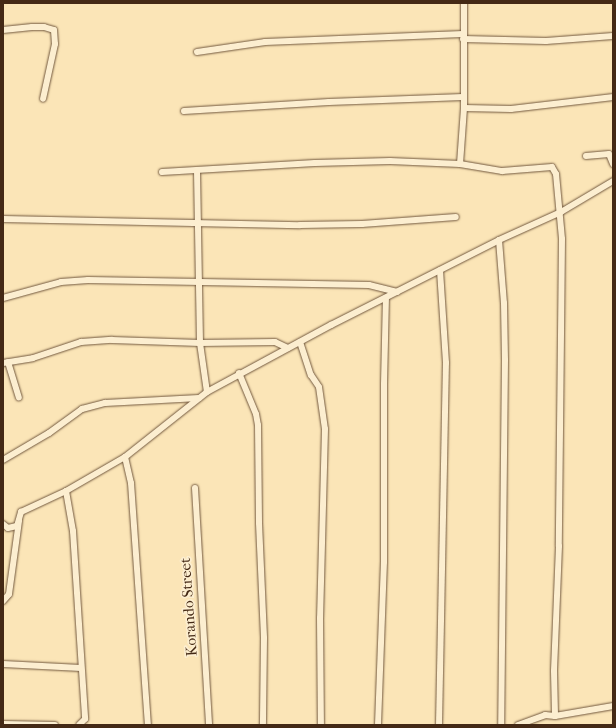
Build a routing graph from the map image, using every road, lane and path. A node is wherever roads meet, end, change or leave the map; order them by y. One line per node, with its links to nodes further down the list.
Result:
1 (464, 3): 3 (street)
2 (3, 30): 8 (street)
3 (463, 36): 4 (street); 5 (street); 6 (street)
4 (613, 36)
5 (197, 52)
6 (463, 97): 9 (street); 10 (street)
7 (613, 97): 9 (street)
8 (43, 99)
9 (464, 108): 12 (street)
10 (184, 111)
11 (586, 156): 13 (street)
12 (460, 164): 14 (street); 17 (street)
13 (613, 164)
14 (197, 171): 15 (street); 20 (street)
15 (162, 172)
16 (613, 181): 17 (street)
17 (561, 212): 21 (street); 45 (street)
18 (456, 217): 20 (street)
19 (3, 219): 20 (street)
20 (199, 222): 23 (street)
21 (499, 240): 22 (street); 55 (street)
22 (440, 270): 24 (street); 54 (street)
23 (199, 282): 24 (street); 25 (street); 28 (street)
24 (397, 292): 26 (street)
25 (3, 298)
26 (386, 298): 27 (street); 53 (street)
27 (300, 342): 29 (street); 52 (street)
28 (200, 343): 29 (street); 30 (street); 32 (street)
29 (288, 348): 31 (street)
30 (6, 363): 33 (street)
31 (239, 373): 32 (street); 51 (street)
32 (207, 392): 34 (street)
33 (19, 398)
34 (199, 398): 35 (street); 36 (street)
35 (125, 457): 38 (street); 49 (street)
36 (3, 460)
37 (195, 488): 50 (street, Korando Street)
38 (66, 491): 39 (street); 43 (street)
39 (21, 512): 40 (street); 41 (street)
40 (3, 524)
41 (3, 601)
42 (3, 664): 43 (street)
43 (81, 668): 48 (street)
44 (613, 706): 45 (street)
45 (555, 716): 56 (street)
46 (3, 724): 47 (street)
47 (55, 725)
48 (79, 725)
49 (148, 725)
50 (208, 725)
51 (262, 725)
52 (321, 725)
53 (378, 725)
54 (439, 725)
55 (501, 725)
56 (518, 725)

